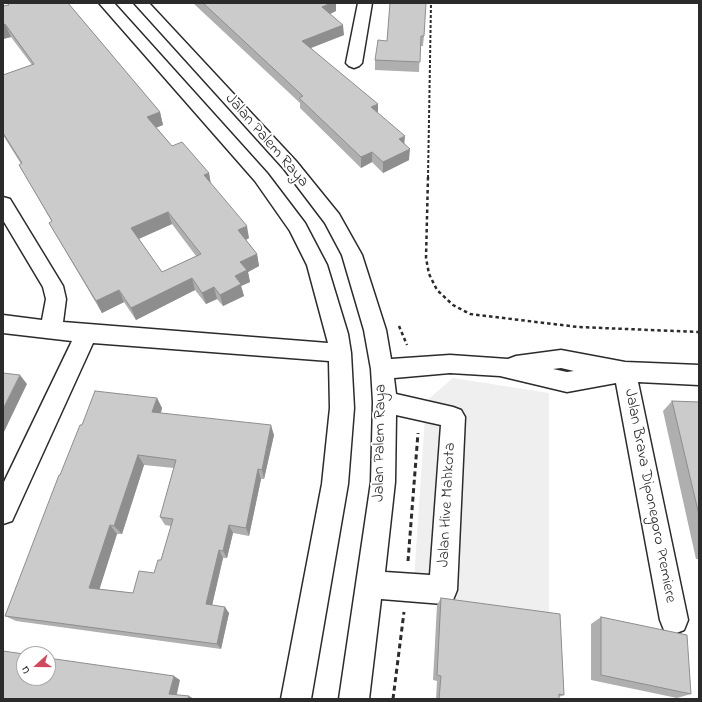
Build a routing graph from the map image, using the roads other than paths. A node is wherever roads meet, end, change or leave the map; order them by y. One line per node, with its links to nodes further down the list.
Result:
1 (106, 3): 9 (street, Jalan Palem Raya)
2 (141, 3): 10 (street, Jalan Palem Raya)
3 (365, 3): 4 (street)
4 (354, 63)
5 (3, 204): 7 (street)
6 (3, 324): 7 (street)
7 (51, 330): 8 (street)
8 (86, 334): 9 (street); 14 (street)
9 (340, 353): 17 (street, Jalan Palem Raya)
10 (382, 370): 11 (street); 13 (street, Jalan Palem Raya)
11 (625, 372): 12 (street); 16 (street, Jalan Brava Diponegoro Premiere)
12 (699, 375)
13 (385, 402): 15 (street, Jalan Palem Raya); 15 (street, Jalan Hive Mahkota)
14 (3, 512)
15 (369, 584): 18 (street, Jalan Palem Raya)
16 (674, 620)
17 (296, 699)
18 (354, 699)

